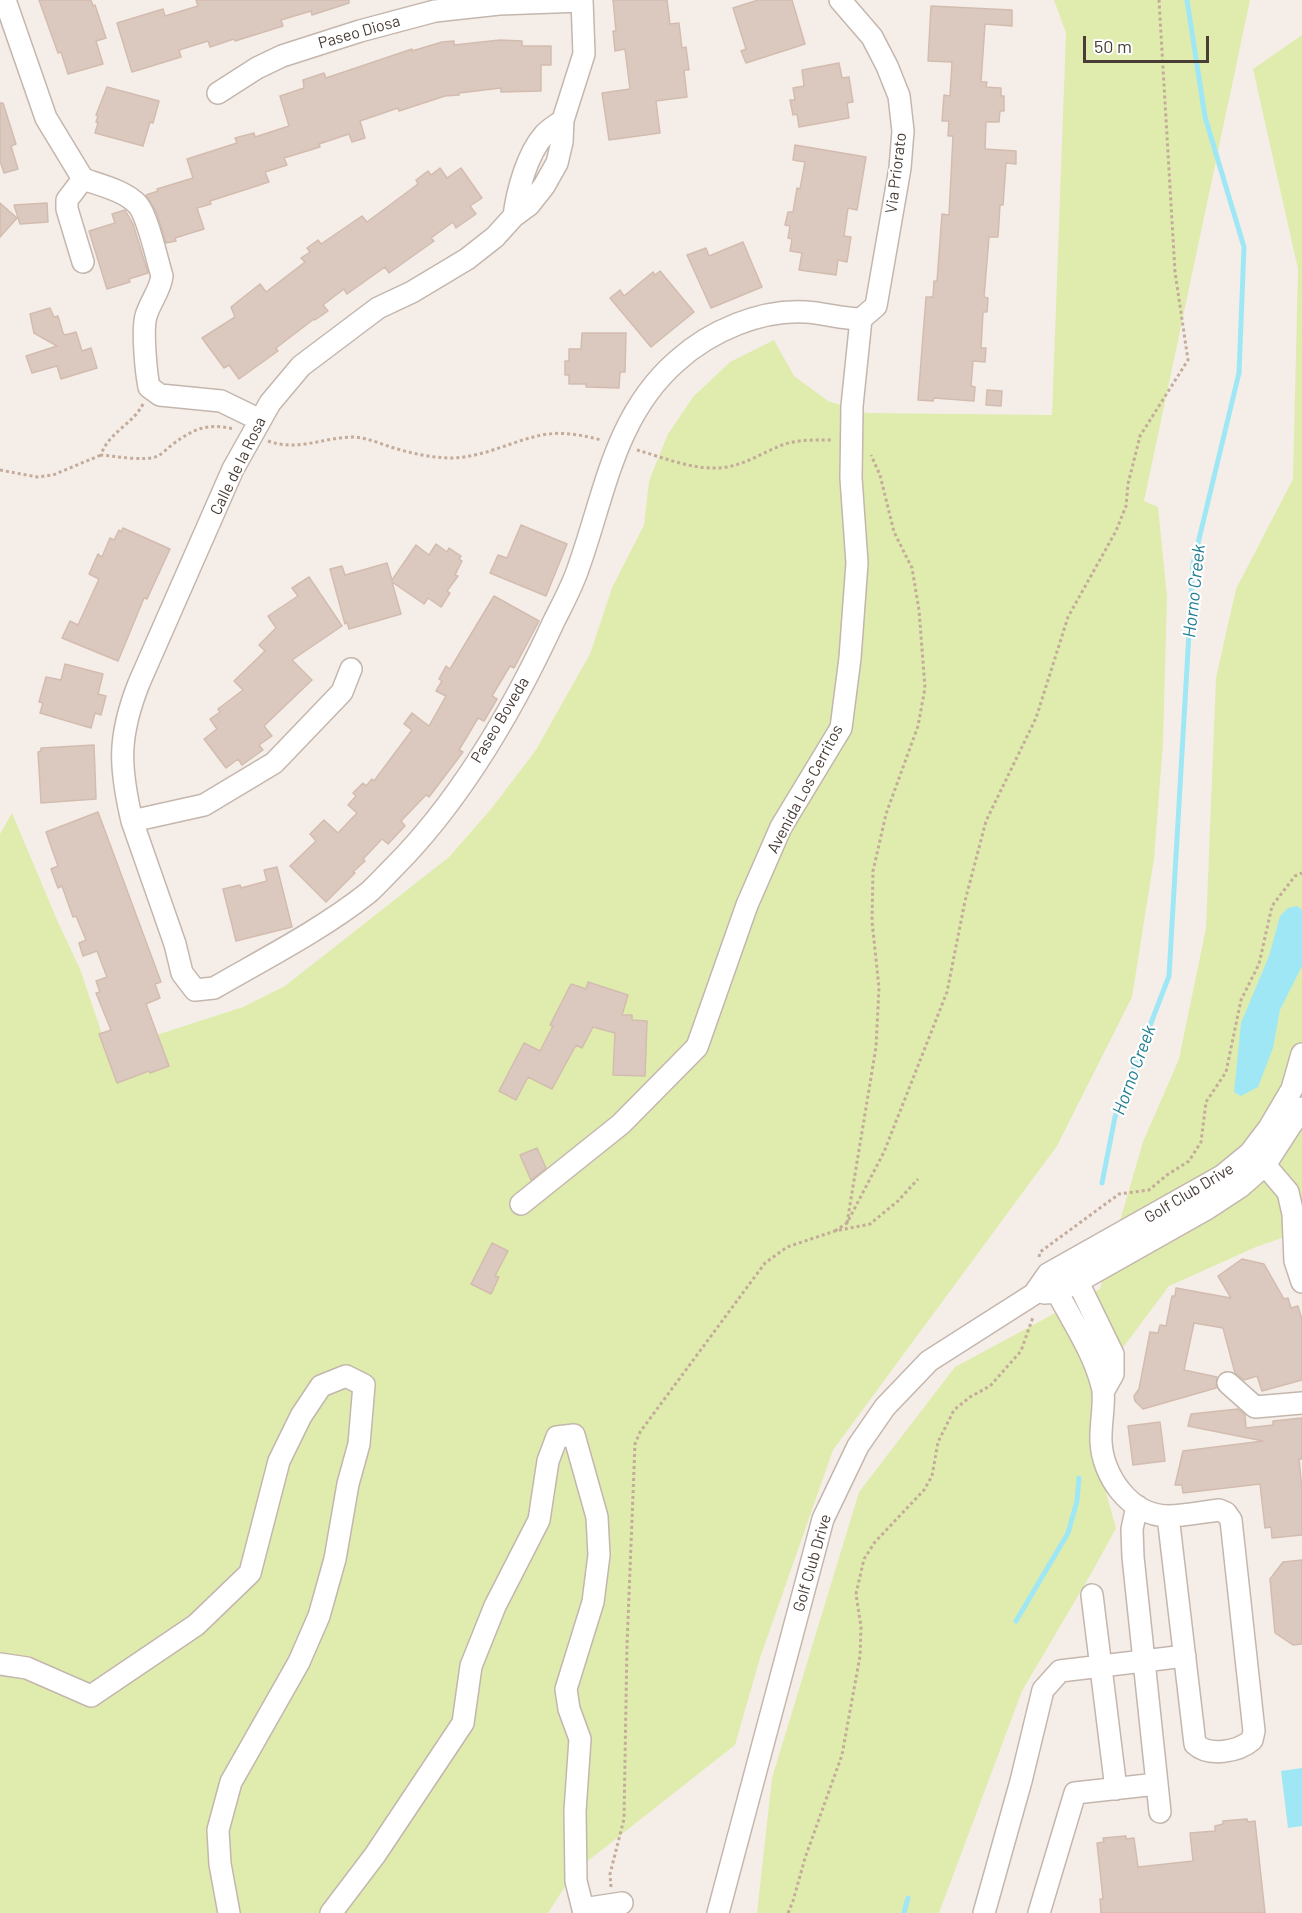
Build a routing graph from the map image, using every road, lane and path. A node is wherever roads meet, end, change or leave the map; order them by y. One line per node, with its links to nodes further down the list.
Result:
1 (5, 0): 6 (street)
2 (582, 0): 5 (street, Paseo Diosa); 10 (street, Calle de la Rosa)
3 (840, 0): 8 (street, Via Priorato)
4 (1159, 0): 22 (path)
5 (218, 93)
6 (83, 179): 7 (street); 9 (street)
7 (83, 261)
8 (861, 319): 11 (street, Paseo Boveda); 21 (street, Avenida Los Cerritos)
9 (153, 390): 10 (street); 12 (path)
10 (256, 428): 11 (path); 12 (path); 15 (street, Calle de la Rosa)
11 (618, 444): 15 (street, Paseo Boveda)
12 (101, 455): 13 (path)
13 (0, 470)
14 (351, 669): 15 (street)
15 (132, 821)
16 (1302, 873): 24 (path)
17 (1302, 1054): 19 (street, Golf Club Drive)
18 (1302, 1108): 19 (street, Golf Club Drive)
19 (1258, 1159): 23 (street, Golf Club Drive); 25 (street)
20 (918, 1179): 22 (path)
21 (521, 1204)
22 (835, 1231): 40 (path)
23 (1073, 1272): 24 (street, Golf Club Drive); 28 (street)
24 (1048, 1276): 26 (street, Golf Club Drive); 28 (street)
25 (1302, 1282)
26 (1034, 1294): 43 (street, Golf Club Drive); 44 (path)
27 (1228, 1383): 29 (street)
28 (1104, 1390): 30 (street)
29 (1302, 1403)
30 (1137, 1506): 31 (street); 34 (street)
31 (1168, 1516): 33 (street); 33 (street)
32 (1092, 1595): 36 (street)
33 (1185, 1656): 34 (street)
34 (1144, 1661): 36 (street); 37 (street)
35 (0, 1664): 41 (street)
36 (1102, 1666): 38 (street); 45 (street)
37 (1157, 1784): 38 (street); 39 (street)
38 (1116, 1789): 46 (street)
39 (1160, 1812)
40 (617, 1904): 42 (street)
41 (229, 1913)
42 (332, 1913)
43 (718, 1913)
44 (788, 1913)
45 (984, 1913)
46 (1039, 1913)

